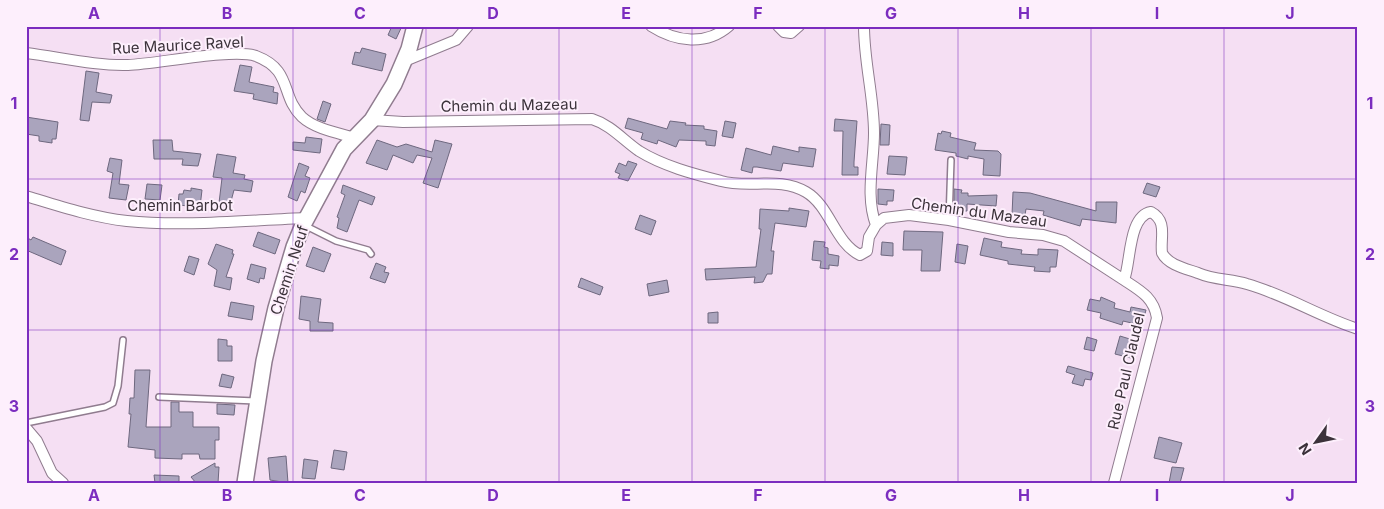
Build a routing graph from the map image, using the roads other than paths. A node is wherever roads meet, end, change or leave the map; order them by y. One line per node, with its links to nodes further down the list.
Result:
1 (415, 26): 9 (main road, Chemin Neuf)
2 (468, 26): 9 (street)
3 (651, 26): 4 (street)
4 (729, 26)
5 (778, 26): 6 (street)
6 (799, 26)
7 (864, 26): 16 (street)
8 (26, 53): 11 (street, Rue Maurice Ravel)
9 (405, 60): 10 (main road, Chemin Neuf)
10 (372, 120): 11 (main road, Chemin Neuf); 16 (street, Chemin du Mazeau)
11 (354, 138): 15 (main road, Chemin Neuf)
12 (951, 160): 14 (lane)
13 (26, 196): 15 (street, Chemin Barbot)
14 (949, 220): 16 (street, Chemin du Mazeau); 18 (street, Chemin du Mazeau)
15 (305, 222): 17 (lane); 22 (main road, Chemin Neuf)
16 (876, 225)
17 (371, 254)
18 (1124, 280): 19 (street); 27 (street, Rue Paul Claudel)
19 (1358, 328)
20 (124, 340): 23 (lane)
21 (159, 397): 22 (lane)
22 (256, 401): 26 (main road, Chemin Neuf)
23 (26, 423)
24 (26, 428): 25 (street)
25 (63, 483)
26 (246, 483)
27 (1114, 483)

